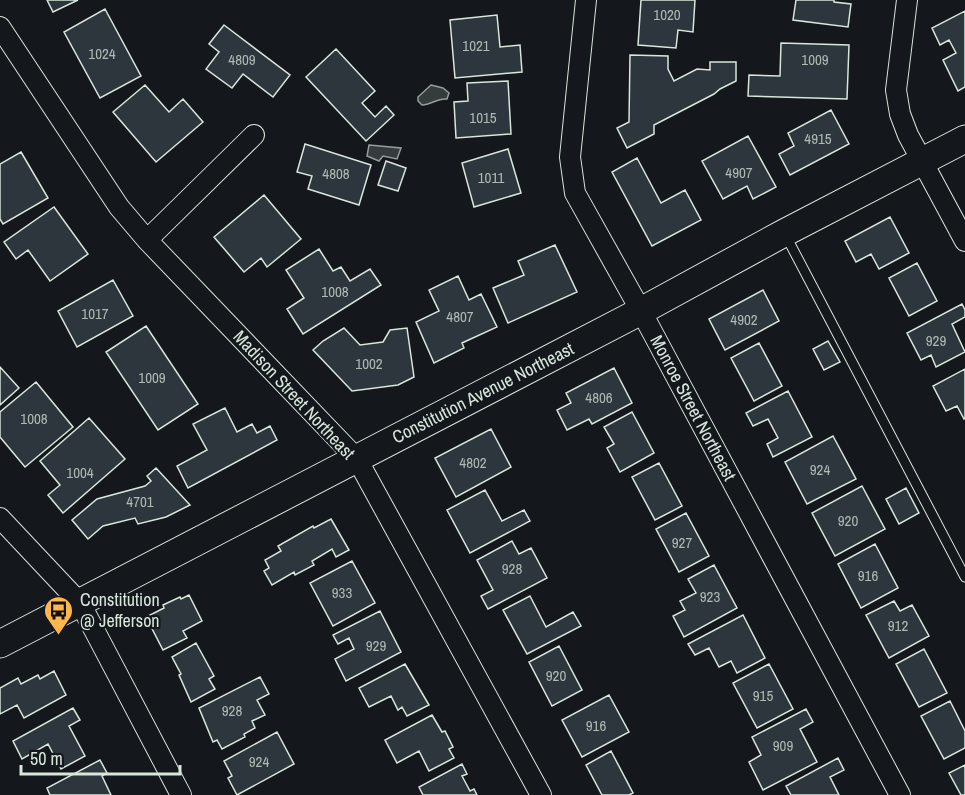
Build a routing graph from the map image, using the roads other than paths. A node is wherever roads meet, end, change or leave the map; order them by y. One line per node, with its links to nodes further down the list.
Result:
1 (586, 0): 10 (street, Monroe Street Northeast)
2 (907, 0): 6 (street)
3 (0, 27): 8 (street, Madison Street Northeast)
4 (254, 135): 8 (street)
5 (965, 139): 6 (street, Constitution Avenue Northeast)
6 (922, 161): 7 (street, Constitution Avenue Northeast); 9 (street)
7 (784, 233): 10 (street, Constitution Avenue Northeast); 13 (lane)
8 (147, 240): 11 (street, Madison Street Northeast)
9 (965, 241)
10 (641, 311): 11 (street, Constitution Avenue Northeast); 18 (street, Monroe Street Northeast)
11 (357, 459): 14 (street, Constitution Avenue Northeast); 17 (street, Madison Street Northeast)
12 (0, 518): 14 (street)
13 (965, 577)
14 (80, 603): 15 (street, Constitution Avenue Northeast); 16 (street)
15 (0, 644)
16 (181, 795)
17 (541, 795)
18 (900, 795)

